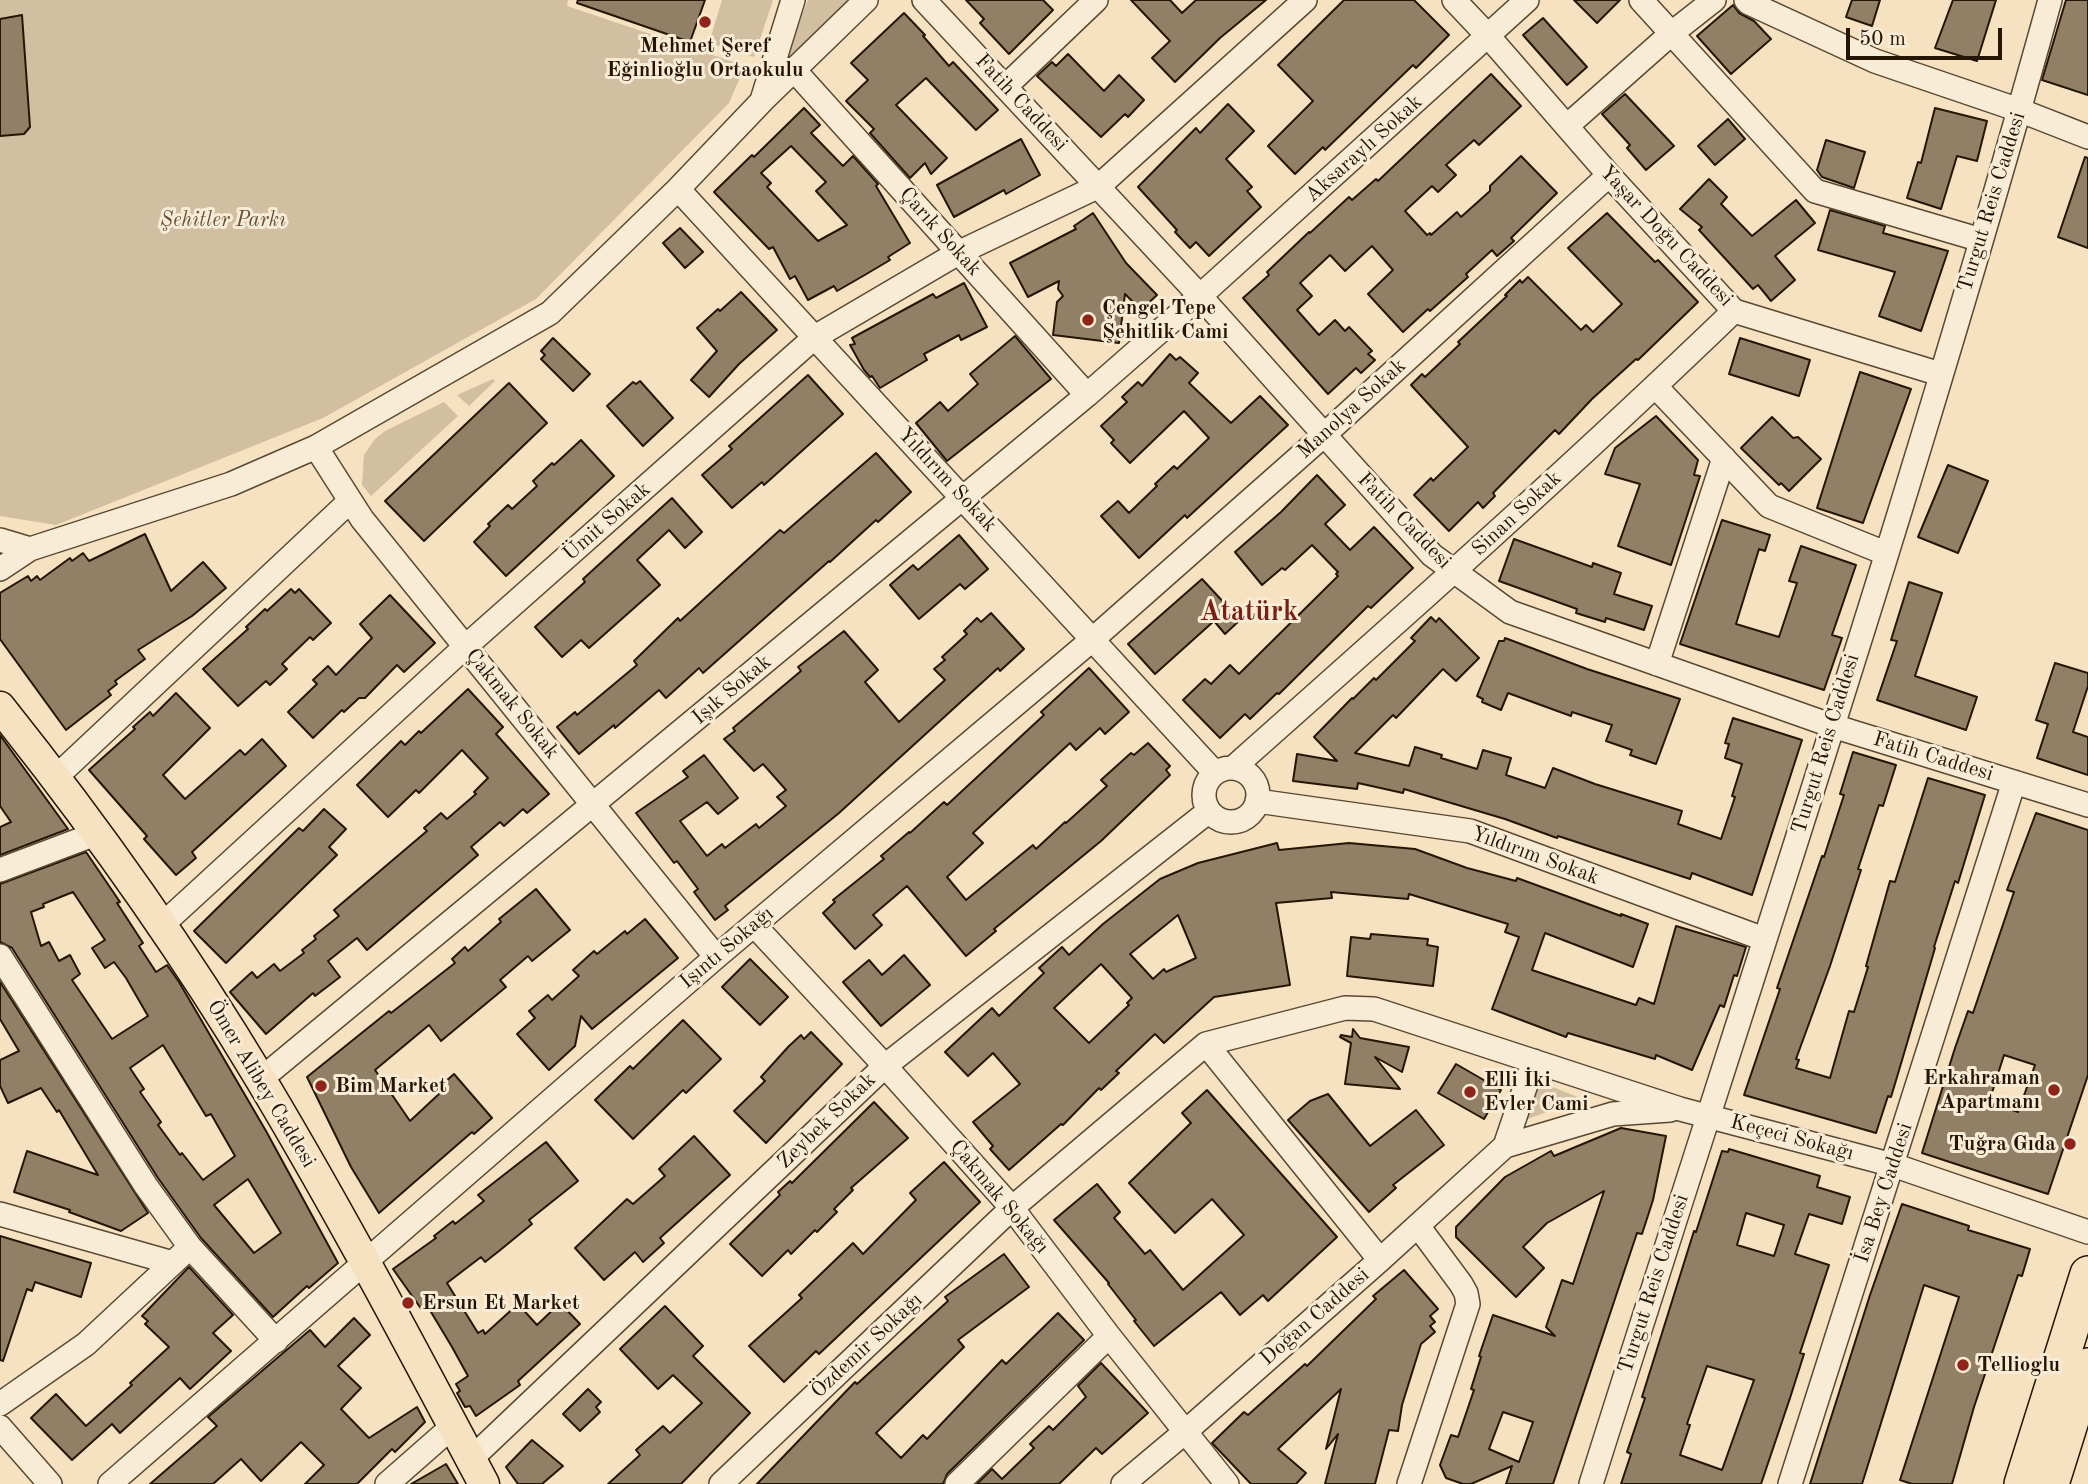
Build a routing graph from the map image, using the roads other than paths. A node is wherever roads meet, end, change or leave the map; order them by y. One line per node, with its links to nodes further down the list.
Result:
1 (793, 0): 16 (street)
2 (866, 0): 14 (street)
3 (925, 0): 15 (street, Fatih Caddesi)
4 (1096, 0): 15 (street)
5 (1305, 0): 21 (street, Ümit Sokak)
6 (1454, 0): 13 (street, Yaşar Doğu Caddesi)
7 (1527, 0): 13 (street, Aksaraylı Sokak)
8 (1641, 0): 12 (street)
9 (1714, 0): 12 (street)
10 (1746, 0): 17 (street)
11 (2050, 0): 17 (street, Turgut Reis Caddesi)
12 (1672, 33): 18 (street); 23 (street)
13 (1489, 37): 18 (street, Yaşar Doğu Caddesi); 25 (street, Aksaraylı Sokak)
14 (794, 69): 16 (street); 24 (street, Çarık Sokak)
15 (1006, 87): 21 (street, Fatih Caddesi)
16 (762, 100): 22 (street)
17 (2019, 110): 19 (street); 23 (street, Turgut Reis Caddesi)
18 (1567, 126): 20 (street, Yaşar Doğu Caddesi)
19 (2088, 137)
20 (1609, 176): 26 (street, Yaşar Doğu Caddesi); 31 (street, Manolya Sokak)
21 (1099, 186): 24 (street, Ümit Sokak); 25 (street, Fatih Caddesi)
22 (678, 189): 27 (street, Yıldırım Sokak); 32 (street)
23 (1981, 240): 28 (street, Turgut Reis Caddesi)
24 (958, 253): 27 (street, Ümit Sokak); 30 (street, Çarık Sokak)
25 (1200, 296): 30 (street, Işık Sokak); 31 (street, Fatih Caddesi)
26 (1734, 311): 28 (street, Yaşar Doğu Caddesi); 29 (street, Sinan Sokak)
27 (815, 337): 34 (street, Yıldırım Sokak); 42 (street, Ümit Sokak)
28 (1940, 374): 38 (street, Turgut Reis Caddesi)
29 (1656, 387): 33 (street); 40 (street, Sinan Sokak)
30 (1087, 396): 34 (street, Işık Sokak)
31 (1323, 436): 40 (street, Fatih Caddesi); 41 (street, Manolya Sokak)
32 (316, 447): 35 (street, Çakmak Sokak); 37 (street)
33 (1724, 458): 38 (street); 43 (street)
34 (963, 498): 41 (street, Yıldırım Sokak); 50 (street, Işık Sokak)
35 (350, 501): 42 (street, Çakmak Sokak); 47 (street)
36 (0, 540): 37 (street)
37 (30, 549): 39 (street)
38 (1885, 554): 45 (street, Turgut Reis Caddesi)
39 (0, 569)
40 (1453, 573): 43 (street, Fatih Caddesi); 46 (street, Sinan Sokak)
41 (1093, 639): 46 (street, Yıldırım Sokak); 56 (street, Işıntı Sokağı)
42 (466, 647): 50 (street, Çakmak Sokak); 55 (street, Ümit Sokak)
43 (1657, 664): 45 (street, Fatih Caddesi)
44 (0, 707): 47 (main road, Ömer Alibey Caddesi)
45 (1833, 726): 48 (street, Fatih Caddesi); 57 (street, Turgut Reis Caddesi)
46 (1224, 770): 49 (street); 52 (street)
47 (56, 777): 53 (main road, Ömer Alibey Caddesi)
48 (2014, 782): 51 (street, Fatih Caddesi); 67 (street, İsa Bey Caddesi)
49 (1256, 801): 52 (street); 57 (street, Yıldırım Sokak)
50 (593, 806): 59 (street, Çakmak Sokak); 63 (street, Işık Sokak)
51 (2088, 806)
52 (1209, 811): 62 (street, Zeybek Sokak)
53 (99, 833): 54 (street); 55 (main road, Ömer Alibey Caddesi)
54 (0, 870)
55 (162, 925): 63 (main road, Ömer Alibey Caddesi)
56 (754, 925): 59 (street, Işıntı Sokağı); 62 (street, Çakmak Sokağı)
57 (1764, 939): 65 (street, Turgut Reis Caddesi)
58 (0, 956): 72 (street)
59 (716, 957): 74 (street, Işıntı Sokağı)
60 (1206, 1044): 61 (street, Keçeci Sokağı); 68 (street, Özdemir Sokağı); 73 (street)
61 (1534, 1061): 64 (street, Keçeci Sokağı); 66 (street, Doğan Caddesi)
62 (885, 1066): 68 (street, Çakmak Sokağı); 84 (street, Zeybek Sokak)
63 (261, 1079): 74 (main road, Ömer Alibey Caddesi)
64 (1680, 1109): 65 (street, Keçeci Sokağı); 66 (street, Doğan Caddesi)
65 (1708, 1115): 67 (street, Keçeci Sokağı); 93 (street, Turgut Reis Caddesi)
66 (1505, 1146): 70 (street, Doğan Caddesi)
67 (1893, 1166): 71 (street, Keçeci Sokağı); 94 (street, İsa Bey Caddesi)
68 (1013, 1208): 77 (street, Çakmak Sokağı); 88 (street, Özdemir Sokağı)
69 (0, 1214): 75 (street)
70 (1418, 1226): 73 (street, Doğan Caddesi); 92 (street)
71 (2088, 1232)
72 (190, 1247): 75 (street); 78 (street)
73 (1380, 1260): 83 (street, Doğan Caddesi)
74 (365, 1262): 78 (street, Işıntı Sokağı); 81 (main road, Ömer Alibey Caddesi)
75 (173, 1263): 80 (street)
76 (2088, 1273): 95 (highway)
77 (1109, 1336): 83 (street, Çakmak Sokağı); 89 (street)
78 (276, 1341): 86 (street, Işıntı Sokağı)
79 (2088, 1366): 96 (highway)
80 (0, 1404)
81 (453, 1426): 84 (main road, Ömer Alibey Caddesi); 87 (street)
82 (0, 1427): 85 (street)
83 (1185, 1432): 90 (street, Doğan Caddesi); 91 (street, Çakmak Sokağı)
84 (477, 1471)
85 (50, 1484)
86 (110, 1484)
87 (387, 1484)
88 (721, 1484)
89 (957, 1484)
90 (1123, 1484)
91 (1227, 1484)
92 (1409, 1484)
93 (1591, 1484)
94 (1790, 1484)
95 (2022, 1484)
96 (2051, 1484)

